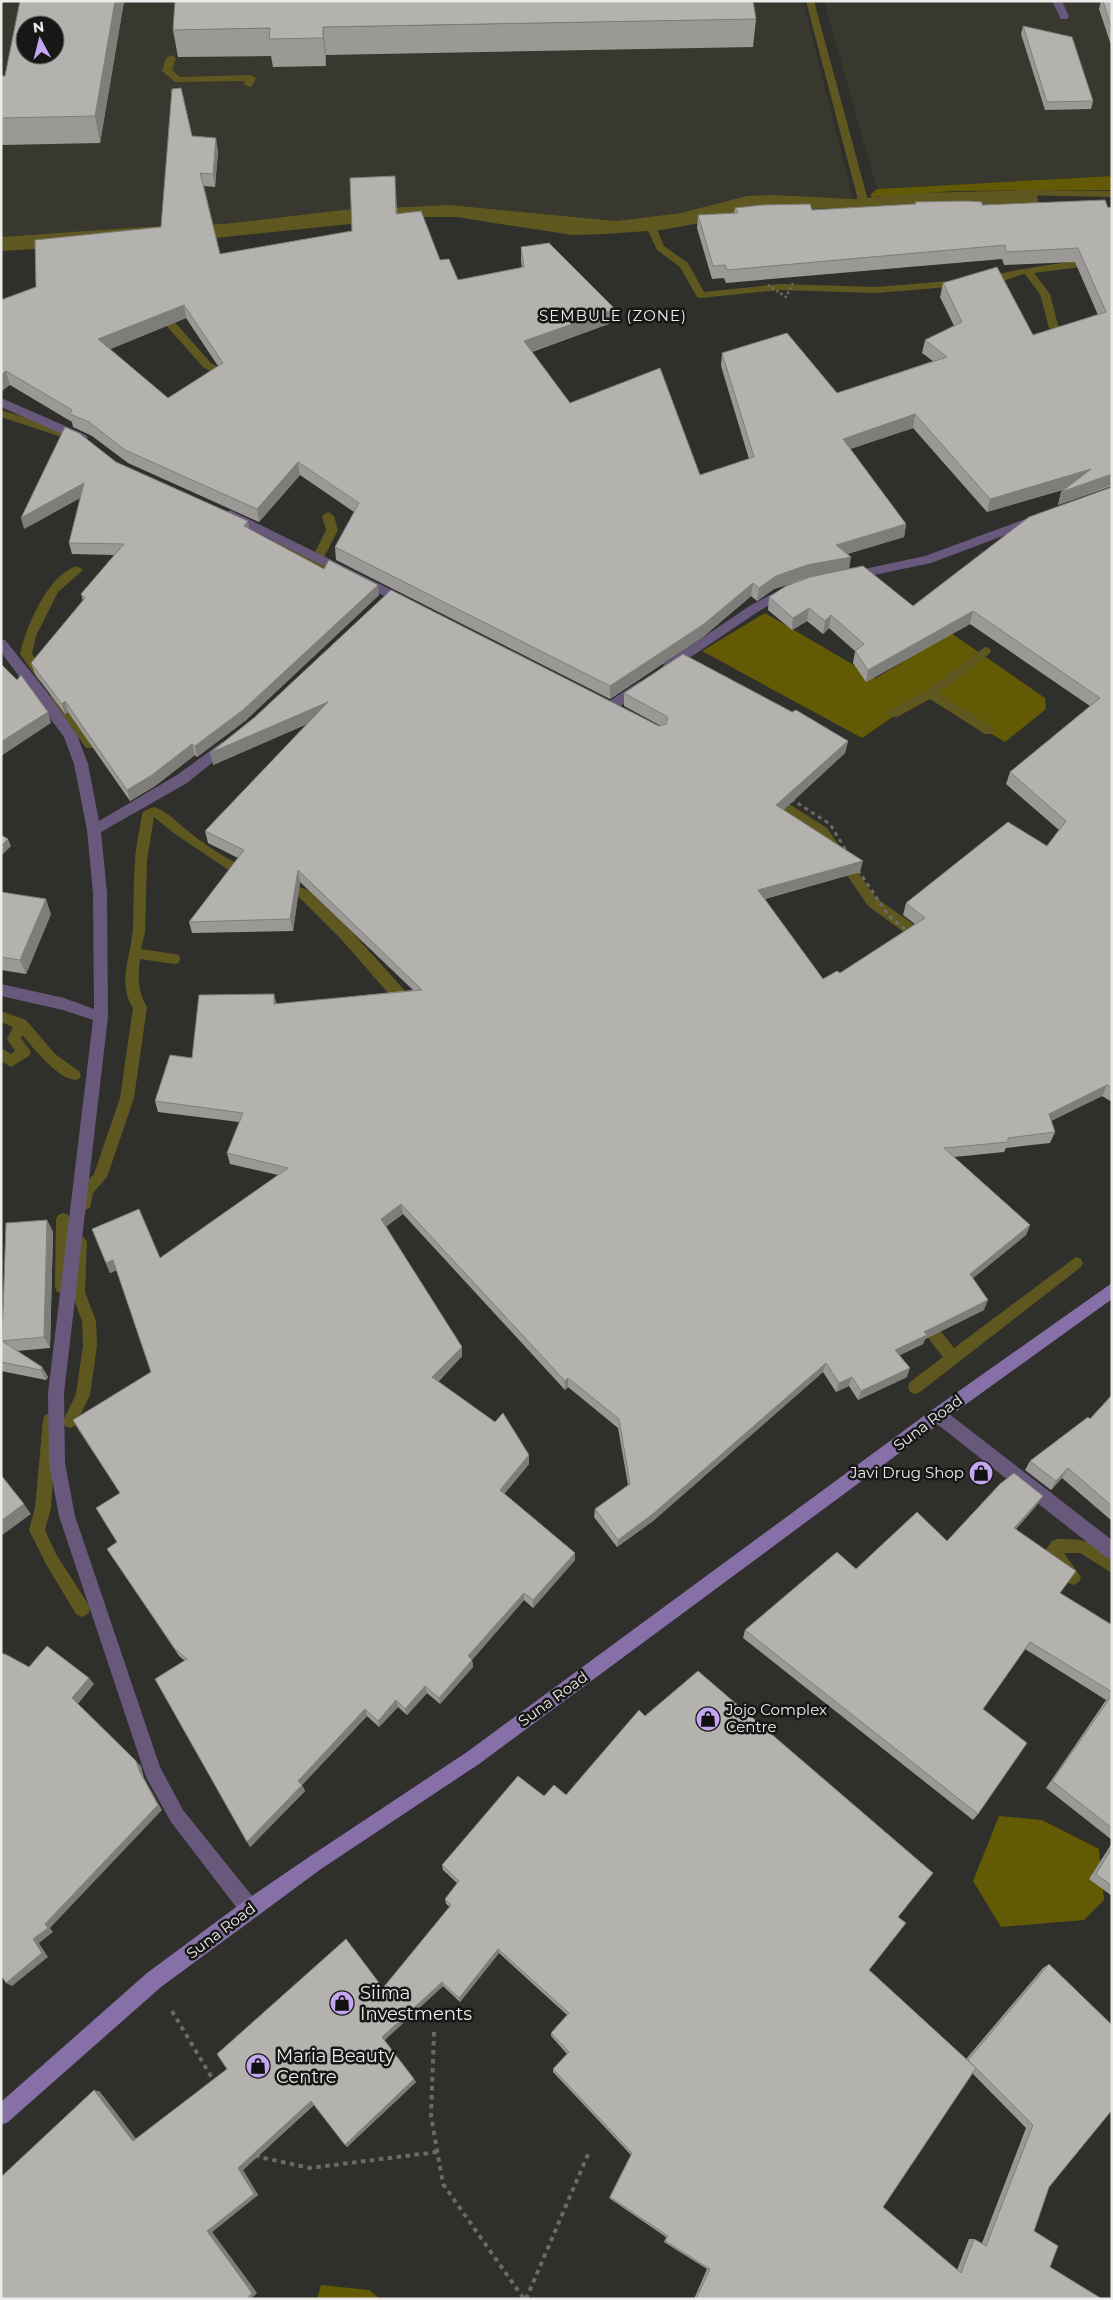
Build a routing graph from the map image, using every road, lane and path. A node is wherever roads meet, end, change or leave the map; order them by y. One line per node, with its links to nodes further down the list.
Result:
1 (1057, 1): 2 (street)
2 (1064, 18)
3 (793, 283): 4 (path)
4 (768, 284)
5 (1, 402): 6 (street)
6 (92, 445)
7 (222, 510): 11 (street)
8 (1044, 516): 9 (street)
9 (834, 579)
10 (797, 587): 15 (street)
11 (391, 594): 12 (street); 13 (street)
12 (378, 607)
13 (416, 607)
14 (1, 643): 18 (street)
15 (626, 715)
16 (236, 737): 18 (street)
17 (789, 797): 19 (path)
18 (94, 830): 23 (street)
19 (849, 856)
20 (854, 864): 21 (path)
21 (910, 933)
22 (1, 990): 23 (street)
23 (101, 1017): 27 (street)
24 (1112, 1290): 25 (street, Suna Road)
25 (938, 1415): 26 (street); 27 (street, Suna Road)
26 (1112, 1551)
27 (250, 1909): 28 (street, Suna Road)
28 (154, 1980): 30 (path); 31 (street, Suna Road)
29 (434, 2032): 33 (path)
30 (219, 2090)
31 (1, 2115)
32 (254, 2149): 33 (path)
33 (437, 2152): 35 (path)
34 (590, 2152): 35 (path)
35 (525, 2299)

